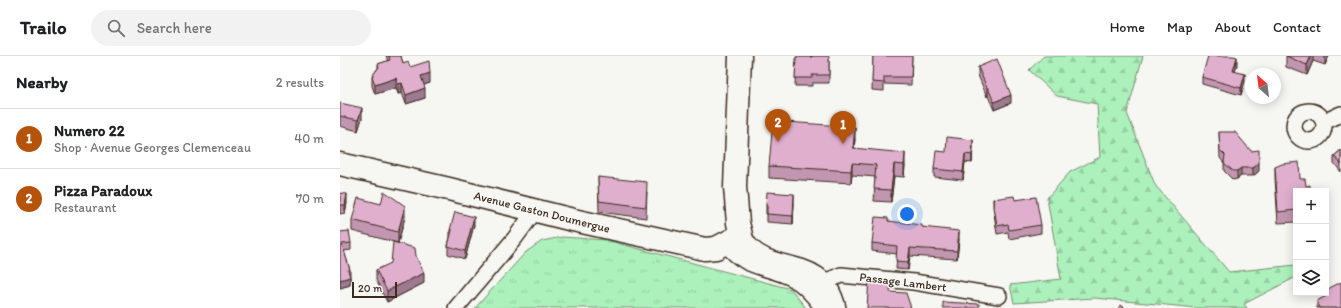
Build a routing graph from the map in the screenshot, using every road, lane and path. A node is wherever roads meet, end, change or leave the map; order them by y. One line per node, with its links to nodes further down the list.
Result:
1 (740, 56): 6 (main road)
2 (1341, 114): 3 (street)
3 (1324, 122)
4 (340, 164): 5 (main road, Avenue Gaston Doumergue)
5 (532, 209): 6 (main road, Avenue Gaston Doumergue); 9 (street)
6 (734, 239): 7 (street)
7 (818, 287): 8 (street, Passage Lambert); 10 (street); 11 (street)
8 (999, 296)
9 (456, 308)
10 (825, 308)
11 (836, 308)

